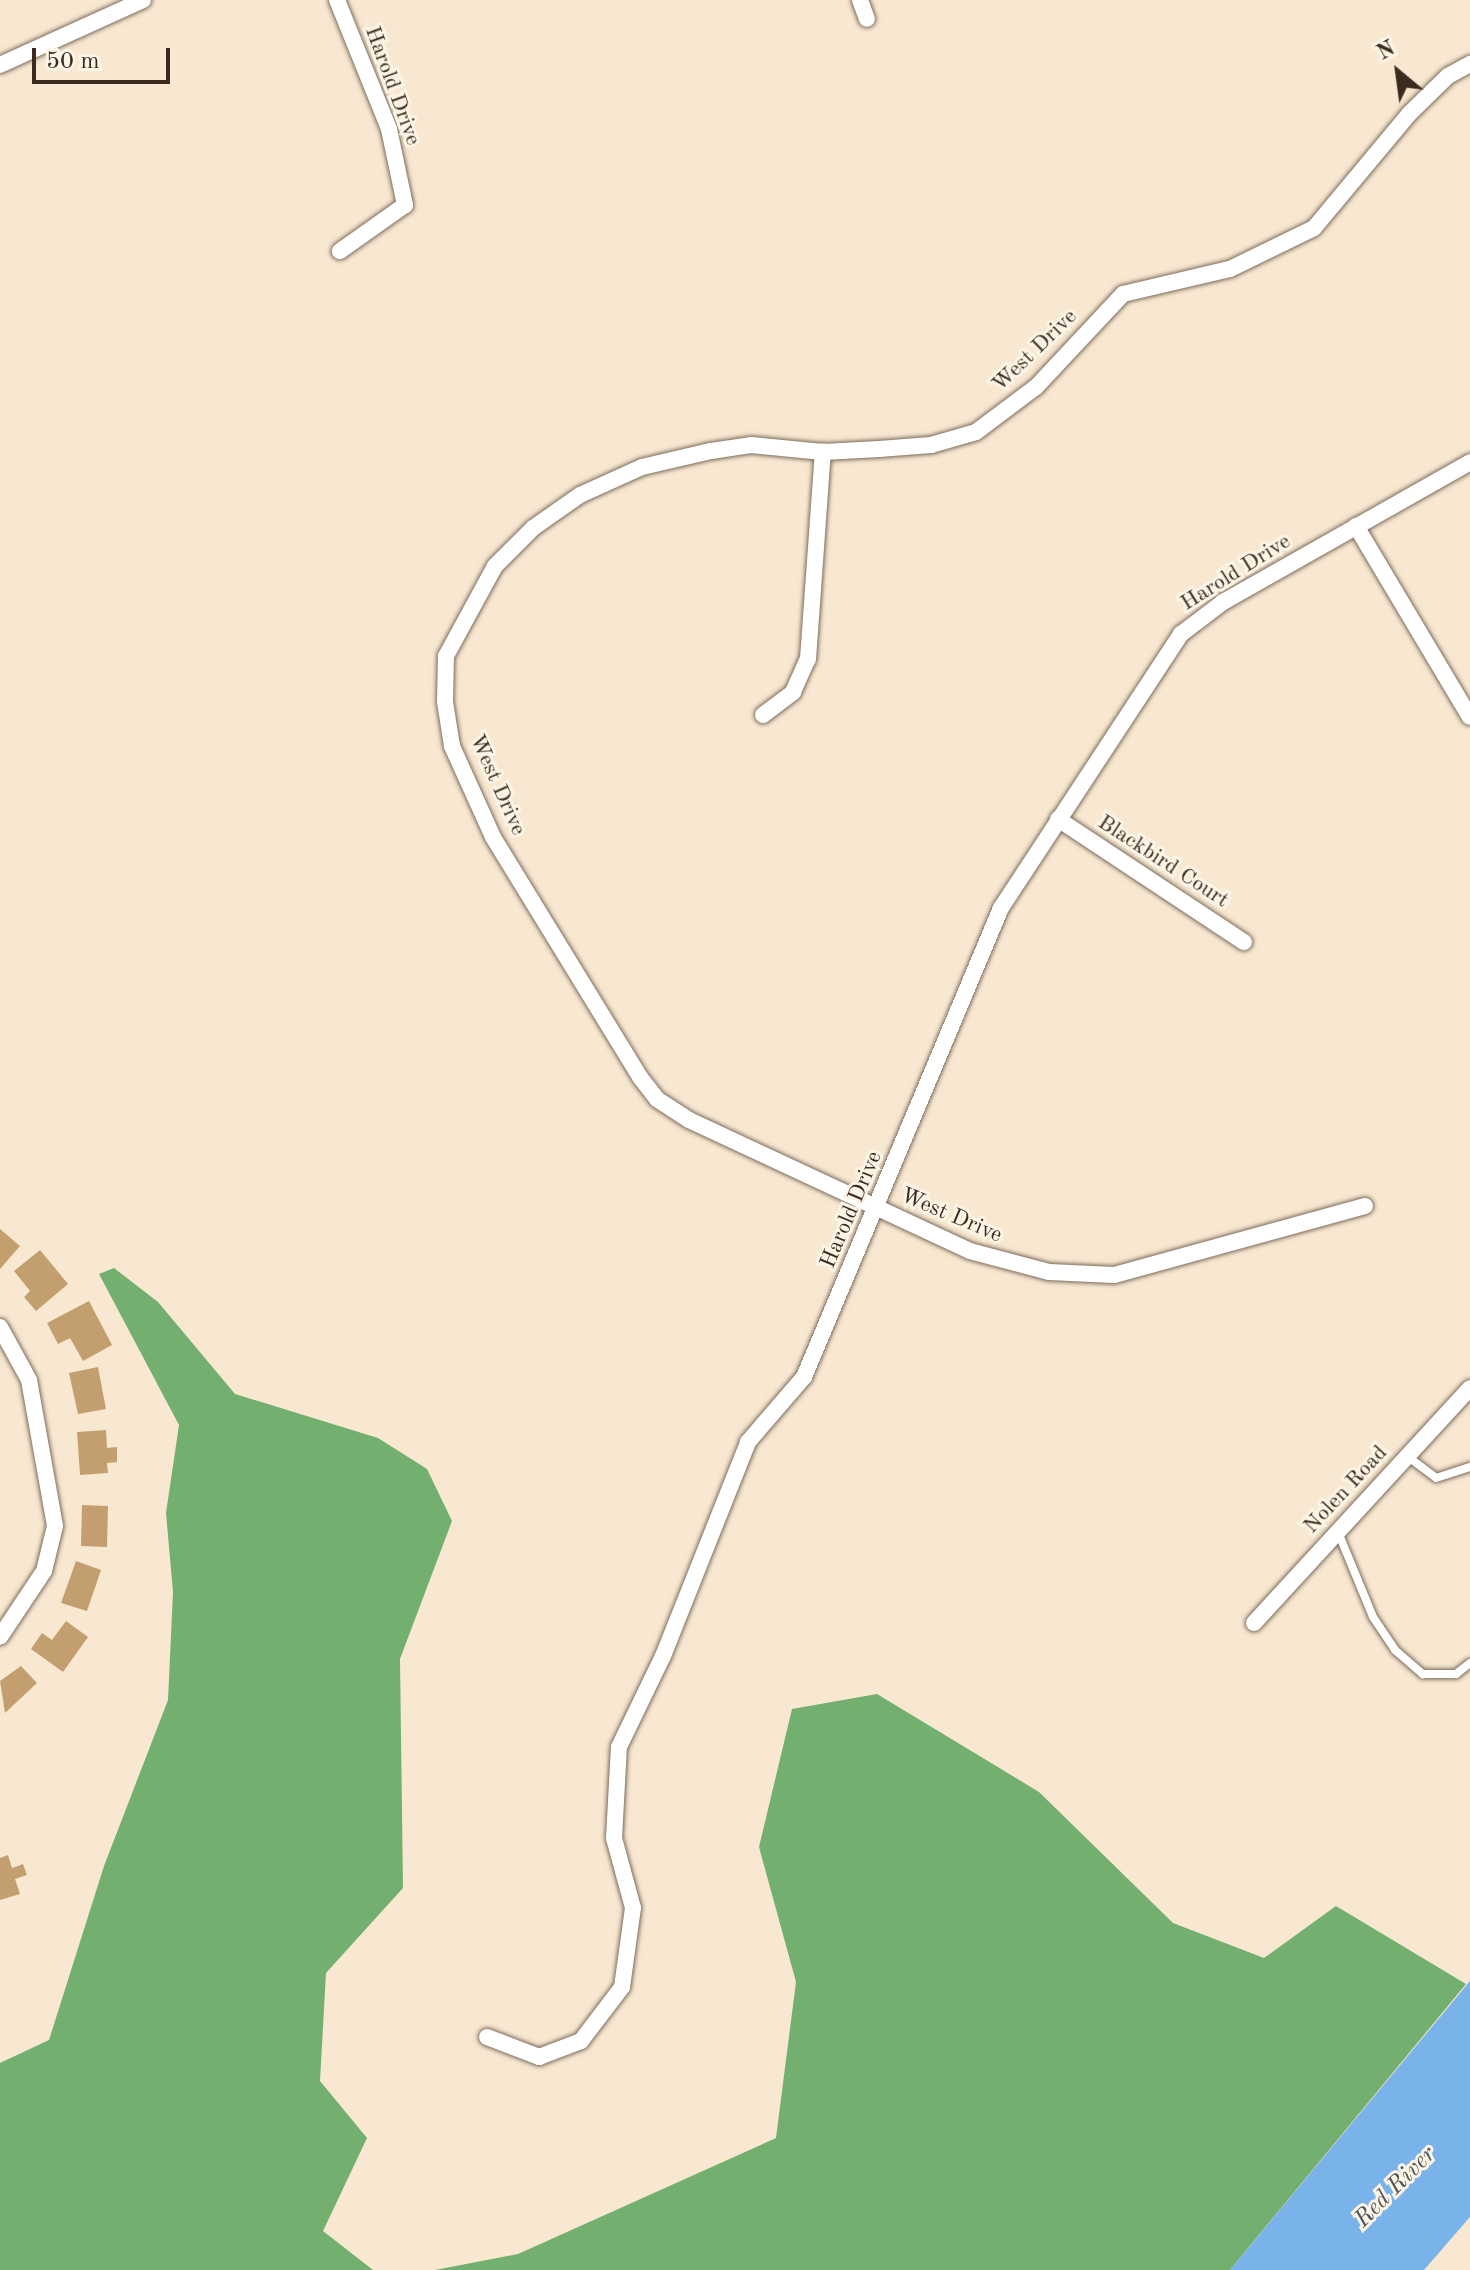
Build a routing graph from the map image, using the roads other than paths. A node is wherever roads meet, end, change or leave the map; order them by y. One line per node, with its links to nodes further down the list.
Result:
1 (143, 0): 6 (street)
2 (337, 0): 7 (street, Harold Drive)
3 (860, 0): 4 (street)
4 (867, 19)
5 (1470, 64): 8 (street, West Drive)
6 (0, 65)
7 (340, 251)
8 (823, 452): 11 (street); 16 (street, West Drive)
9 (1470, 462): 10 (street, Harold Drive)
10 (1356, 526): 12 (street); 13 (street, Harold Drive)
11 (763, 715)
12 (1470, 717)
13 (1058, 819): 14 (street, Blackbird Court); 16 (street, Harold Drive)
14 (1244, 942)
15 (1365, 1206): 16 (street, West Drive)
16 (878, 1208): 25 (street, Harold Drive)
17 (0, 1327): 23 (street)
18 (1470, 1388): 19 (street, Nolen Road)
19 (1407, 1456): 20 (lane); 21 (street, Nolen Road)
20 (1470, 1467)
21 (1338, 1531): 22 (street, Nolen Road); 24 (lane)
22 (1254, 1623)
23 (0, 1637)
24 (1470, 1663)
25 (487, 2037)

